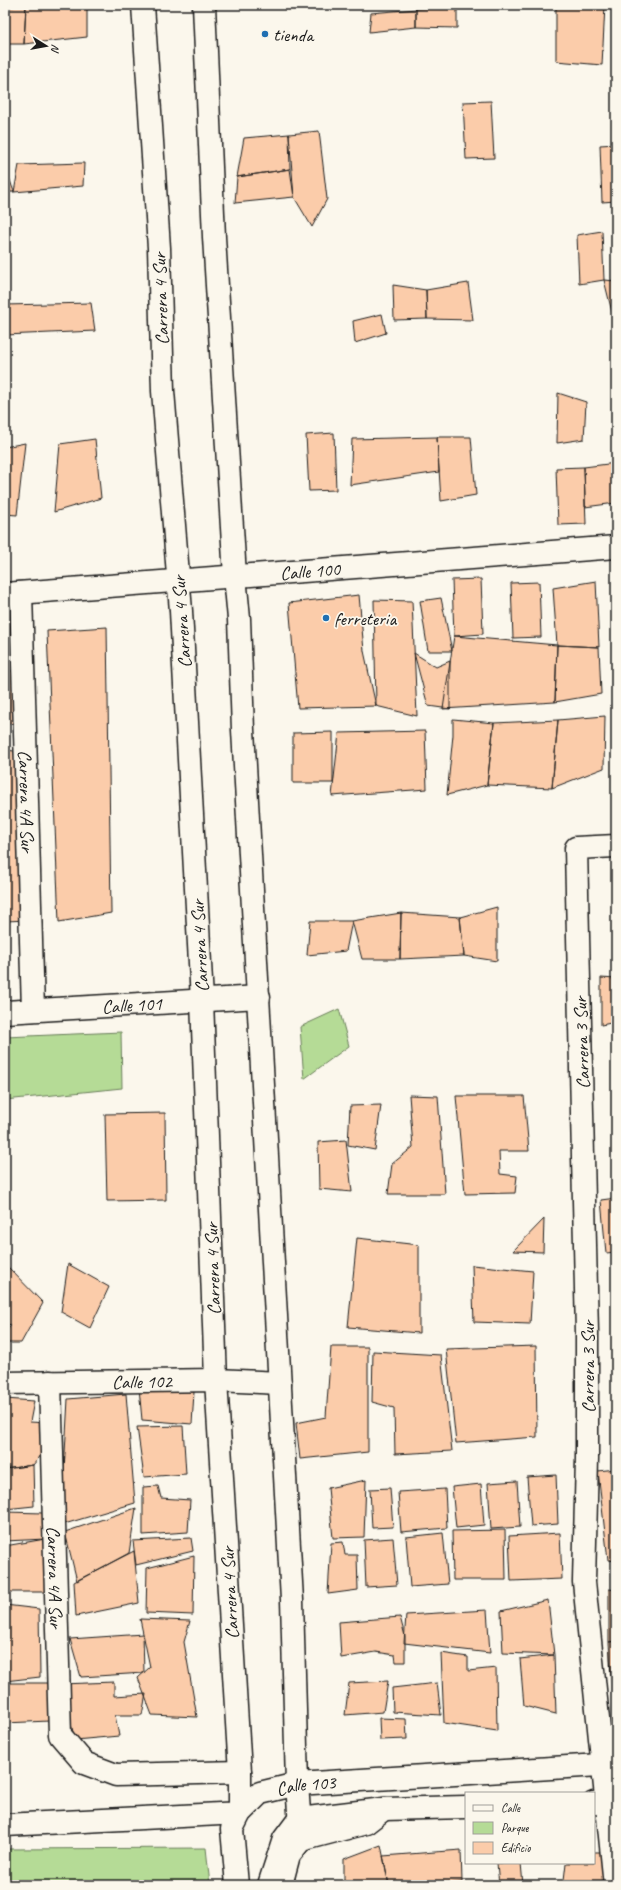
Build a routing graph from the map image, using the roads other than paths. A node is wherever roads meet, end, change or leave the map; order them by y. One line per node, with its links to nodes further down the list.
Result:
1 (143, 5): 5 (street, Carrera 4 Sur)
2 (204, 5): 4 (street)
3 (616, 547): 4 (street, Calle 100)
4 (234, 576): 5 (street, Calle 100); 8 (street)
5 (178, 580): 6 (street, Calle 100); 9 (street, Carrera 4 Sur)
6 (13, 593): 10 (street, Carrera 4A Sur)
7 (616, 846): 16 (street, Carrera 3 Sur)
8 (259, 997): 9 (street, Calle 101); 15 (street)
9 (202, 1000): 10 (street, Calle 101); 12 (street, Carrera 4 Sur)
10 (33, 1010): 11 (street, Calle 101)
11 (5, 1012)
12 (216, 1380): 13 (street, Calle 102); 15 (street, Calle 102); 17 (street, Carrera 4 Sur)
13 (50, 1382): 14 (street, Calle 102); 17 (street, Carrera 4A Sur)
14 (5, 1383)
15 (280, 1383): 18 (street)
16 (610, 1765): 18 (street, Calle 103); 19 (street, Carrera 3 Sur)
17 (240, 1772): 22 (street, Carrera 4 Sur)
18 (297, 1784): 22 (street, Calle 103); 23 (street)
19 (606, 1803): 29 (street, Carrera 3 Sur)
20 (465, 1807): 21 (street, Calle 103)
21 (384, 1809): 23 (street, Calle 103); 25 (street)
22 (240, 1813): 24 (street); 26 (street, Carrera 4 Sur)
23 (299, 1818): 25 (street); 27 (street, Calle 103)
24 (5, 1825)
25 (301, 1840): 28 (street)
26 (237, 1885)
27 (269, 1885)
28 (281, 1885)
29 (615, 1885)

